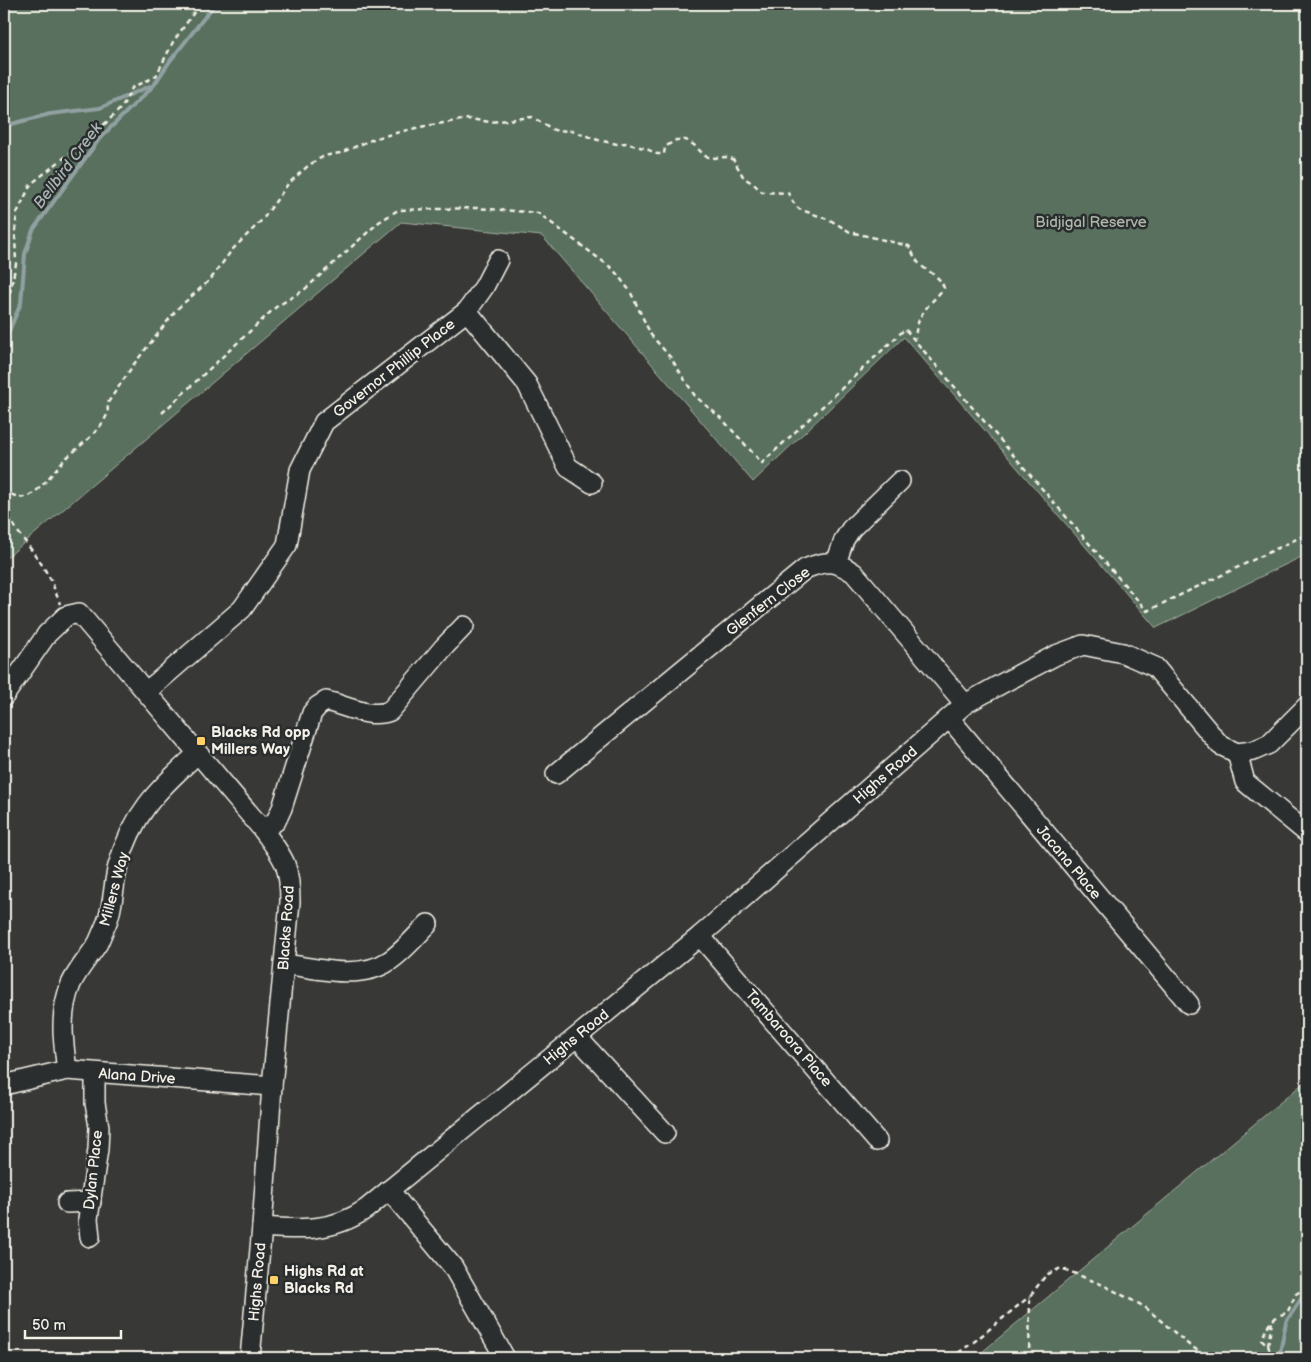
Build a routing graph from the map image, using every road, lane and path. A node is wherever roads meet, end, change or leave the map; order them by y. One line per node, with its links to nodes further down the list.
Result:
1 (200, 4): 4 (path)
2 (498, 260): 3 (street, Governor Phillip Place)
3 (468, 311): 8 (street, Governor Phillip Place); 15 (street, Governor Phillip Place)
4 (4, 320)
5 (914, 340): 6 (path); 9 (path); 11 (path)
6 (162, 413)
7 (900, 481): 12 (street)
8 (592, 483)
9 (4, 489)
10 (4, 508): 13 (path)
11 (1307, 534)
12 (836, 564): 17 (street); 22 (street, Glenfern Close)
13 (72, 614): 15 (street, Blacks Road); 16 (street)
14 (464, 626): 23 (street)
15 (146, 692): 21 (street, Blacks Road)
16 (4, 696)
17 (966, 704): 19 (street, Highs Road); 20 (street, Highs Road)
18 (1307, 706): 20 (street)
19 (950, 719): 26 (street, Highs Road); 28 (street, Jacana Place)
20 (1238, 753): 24 (street)
21 (197, 754): 23 (street, Blacks Road); 30 (street, Millers Way)
22 (556, 774)
23 (263, 830): 27 (street, Blacks Road)
24 (1307, 833)
25 (428, 924): 27 (street)
26 (700, 936): 29 (street, Highs Road); 35 (street, Tambaroora Place)
27 (284, 964): 33 (street, Blacks Road)
28 (1189, 1004)
29 (577, 1036): 34 (street); 36 (street, Highs Road)
30 (67, 1070): 31 (street, Alana Drive); 32 (street, Alana Drive)
31 (95, 1073): 33 (street, Alana Drive); 37 (street, Dylan Place)
32 (4, 1085)
33 (272, 1086): 39 (street, Blacks Road)
34 (665, 1133)
35 (878, 1141)
36 (389, 1190): 39 (street, Highs Road); 46 (street)
37 (90, 1202): 38 (street); 40 (street, Dylan Place)
38 (67, 1203)
39 (262, 1227): 45 (street, Highs Road)
40 (90, 1237)
41 (1307, 1287): 43 (path)
42 (1030, 1296): 47 (path); 48 (path); 49 (path)
43 (1272, 1321): 44 (path); 44 (path)
44 (1268, 1345): 50 (path)
45 (250, 1358)
46 (505, 1358)
47 (951, 1358)
48 (1029, 1358)
49 (1210, 1358)
50 (1273, 1358)

